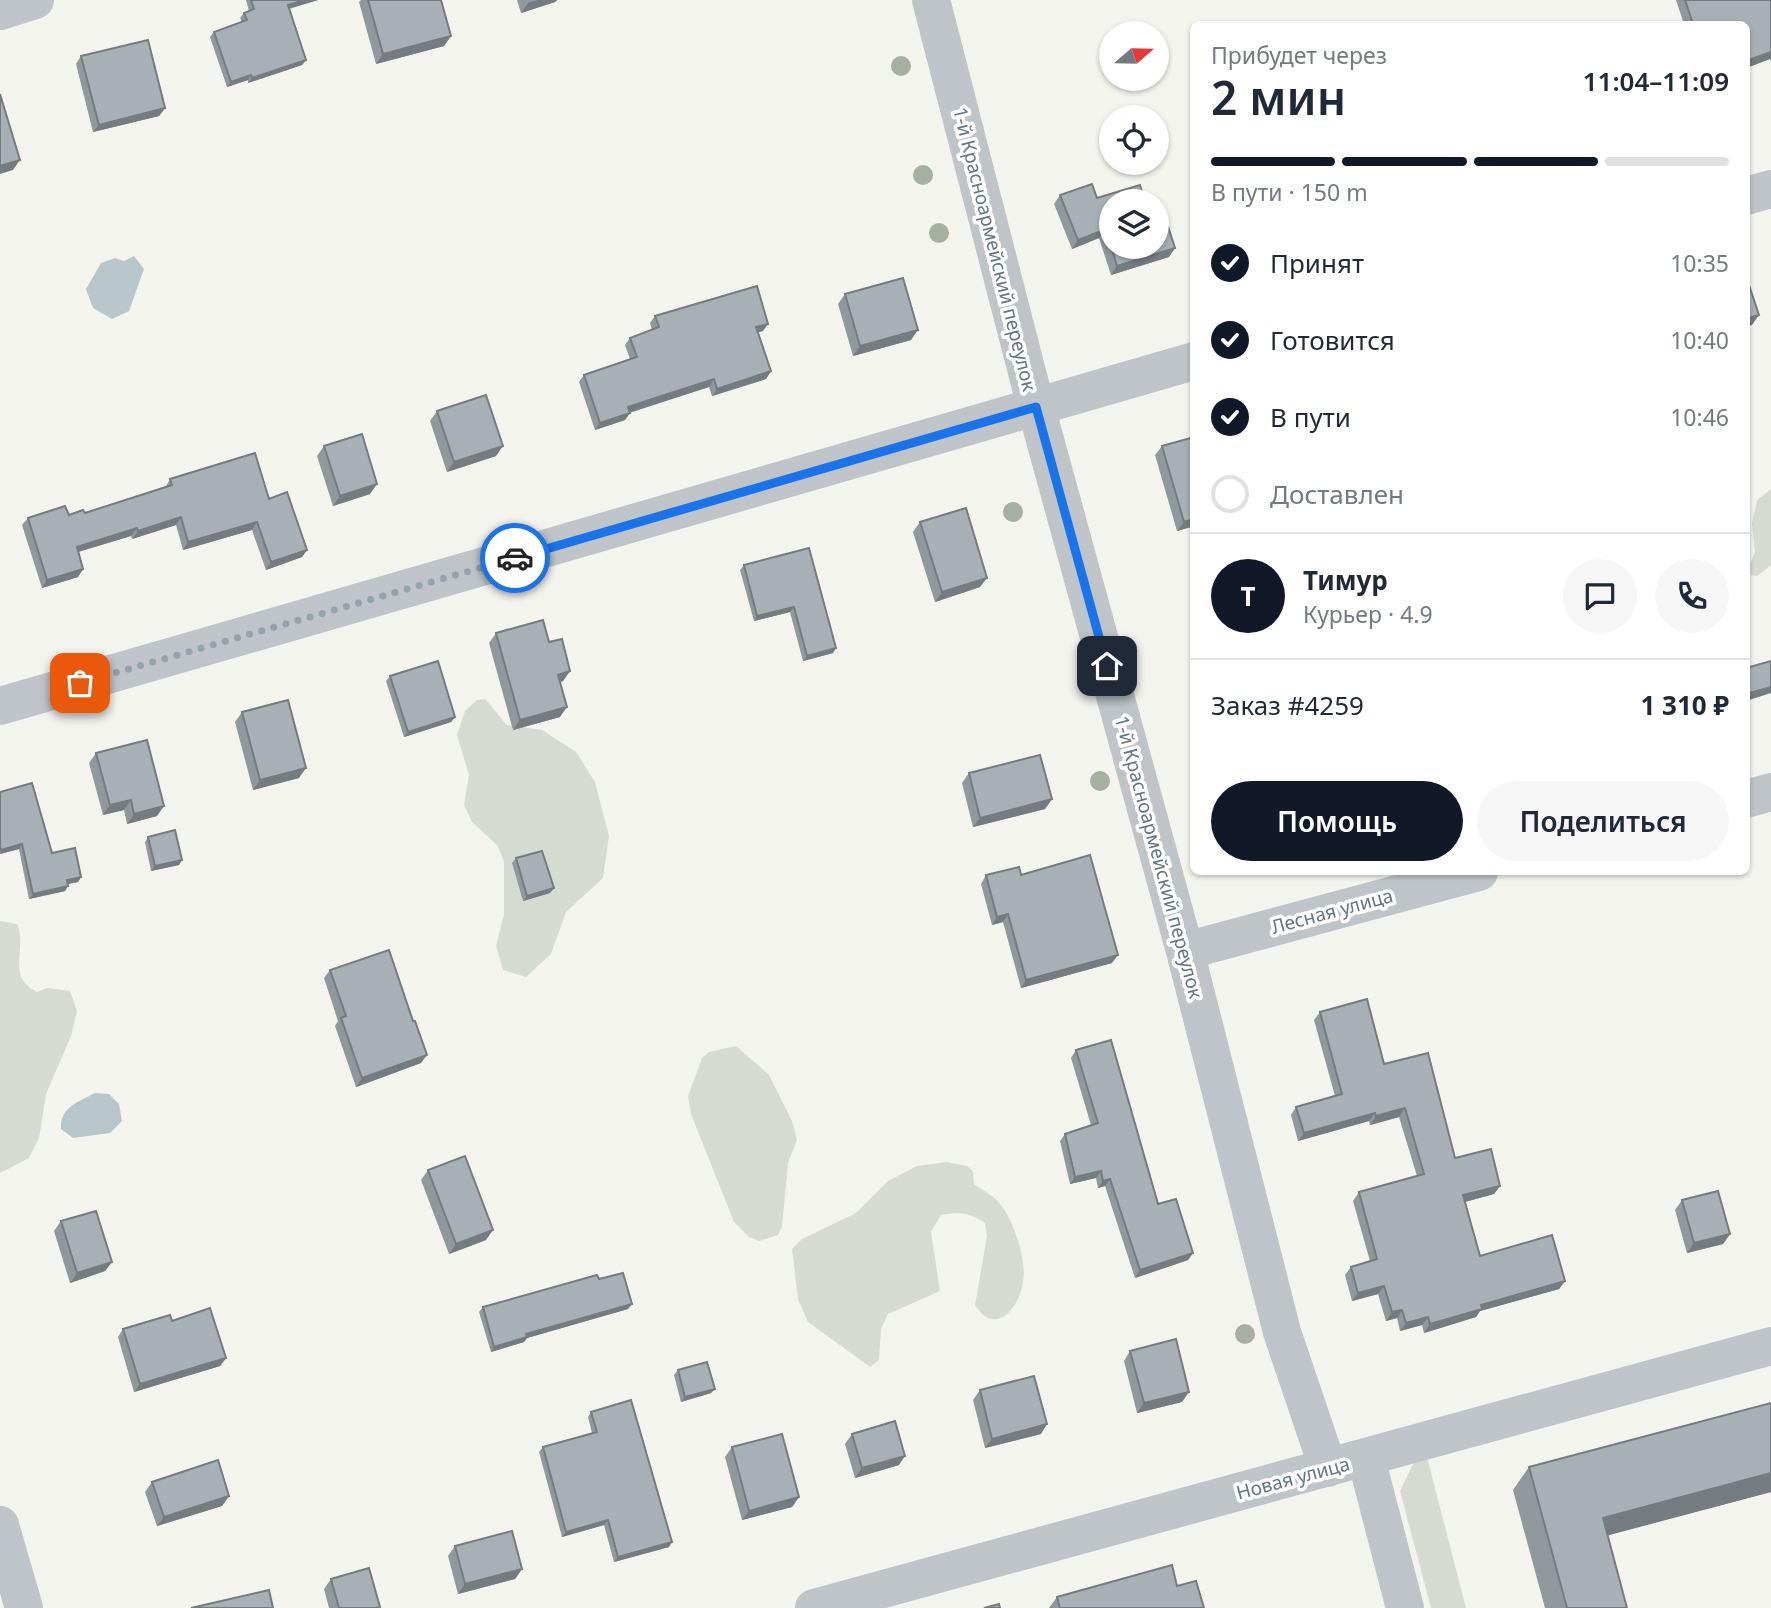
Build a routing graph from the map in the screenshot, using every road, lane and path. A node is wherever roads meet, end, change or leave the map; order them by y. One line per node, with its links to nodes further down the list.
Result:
1 (35, 0): 3 (street)
2 (931, 0): 7 (street, 1-й Красноармейский переулок)
3 (0, 11)
4 (1771, 189): 5 (street)
5 (1750, 195)
6 (1190, 361): 7 (street)
7 (1036, 407): 8 (street); 12 (street, 1-й Красноармейский переулок)
8 (0, 706)
9 (1771, 792): 10 (street)
10 (1750, 798)
11 (1468, 875): 12 (street, Лесная улица)
12 (1185, 951): 15 (street, 1-й Красноармейский переулок)
13 (1771, 1346): 14 (street, Новая улица)
14 (1366, 1458): 15 (street, Новая улица); 19 (street)
15 (1328, 1468): 18 (street, Новая улица)
16 (0, 1525): 17 (street)
17 (24, 1608)
18 (814, 1608)
19 (1405, 1608)

